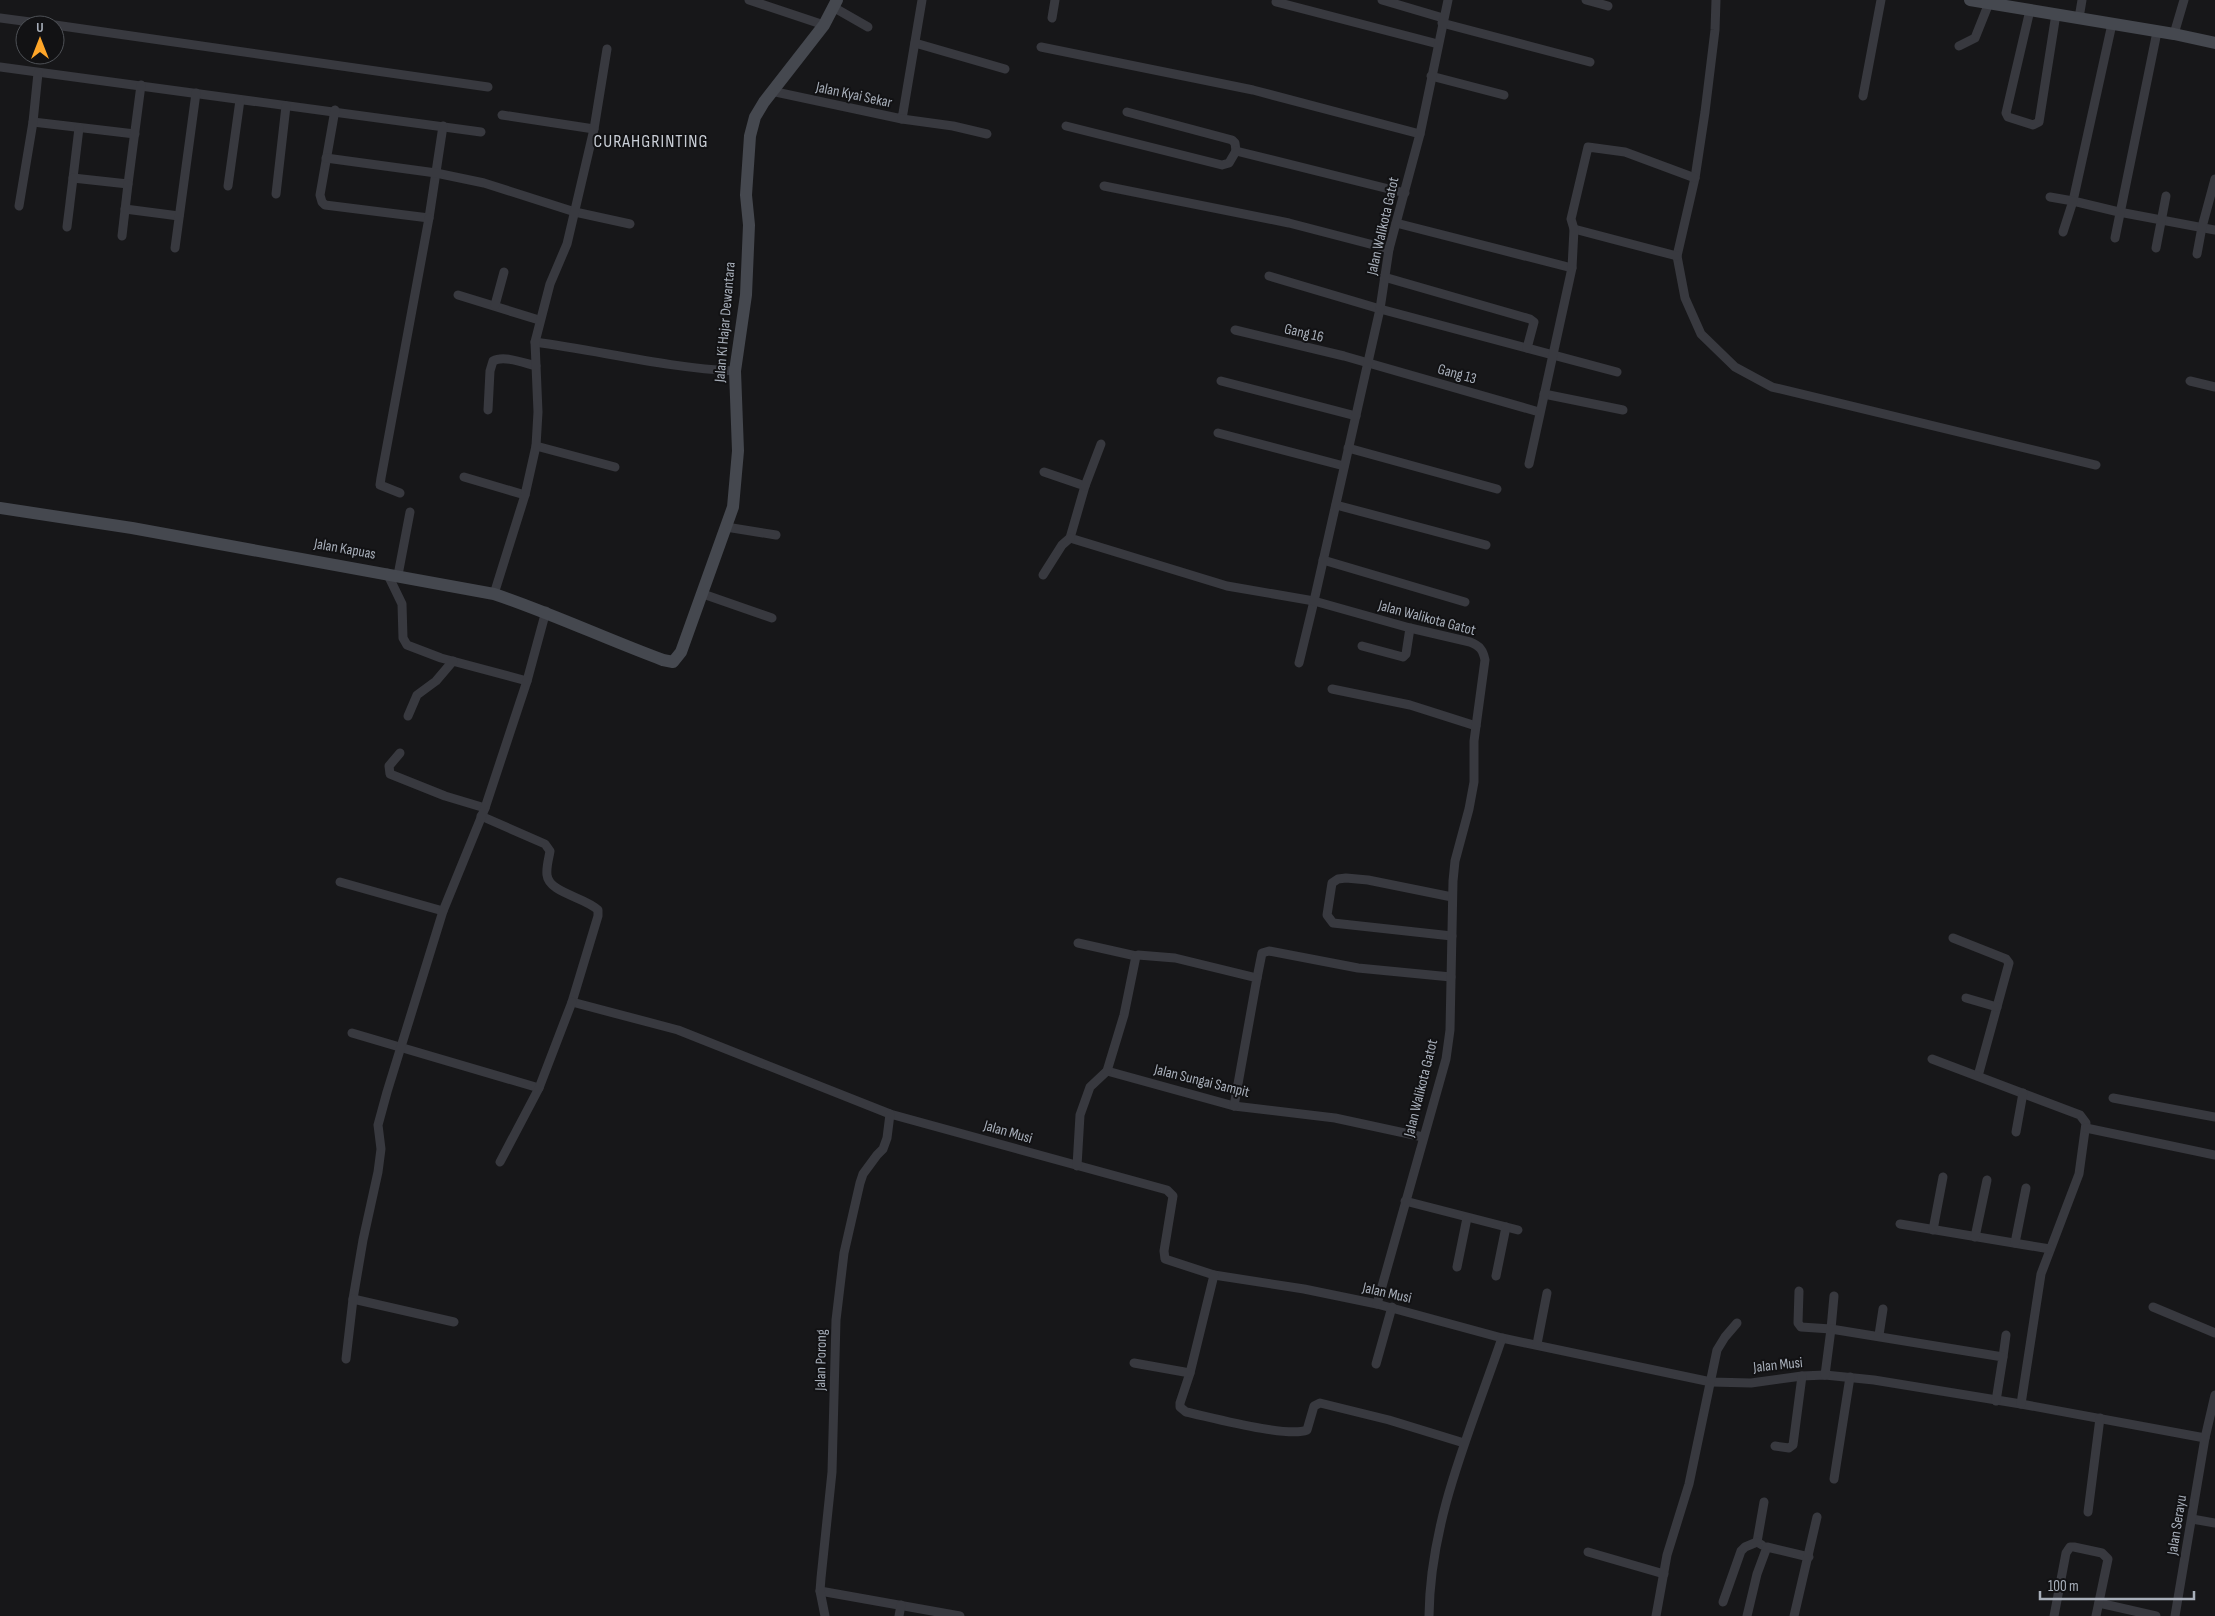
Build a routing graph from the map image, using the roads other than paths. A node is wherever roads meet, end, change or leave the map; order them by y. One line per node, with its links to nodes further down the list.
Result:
1 (750, 0): 24 (street)
2 (922, 0): 29 (street, Jalan Kyai Sekar)
3 (1055, 0): 19 (street)
4 (1382, 0): 22 (street)
5 (1448, 0): 22 (street, Jalan Walikota Gatot)
6 (1586, 0): 15 (street)
7 (1716, 0): 65 (street)
8 (1881, 0): 45 (street)
9 (1970, 0): 13 (main road)
10 (2082, 0): 20 (street)
11 (2184, 0): 28 (street)
12 (1276, 2): 31 (street)
13 (1989, 3): 16 (main road); 32 (street)
14 (835, 4): 24 (main road, Jalan Ki Hajar Dewantara); 26 (street)
15 (1608, 6)
16 (2030, 10): 17 (main road); 17 (street)
17 (2056, 14): 20 (main road)
18 (0, 18): 21 (street)
19 (1052, 18)
20 (2079, 18): 23 (main road)
21 (15, 20)
22 (1443, 20): 31 (street, Jalan Walikota Gatot); 35 (street)
23 (2112, 24): 27 (main road); 74 (street)
24 (824, 25): 42 (main road, Jalan Ki Hajar Dewantara)
25 (65, 27): 41 (street)
26 (868, 27)
27 (2157, 32): 28 (main road); 78 (street)
28 (2174, 34): 30 (main road)
29 (915, 42): 37 (street); 51 (street, Jalan Kyai Sekar)
30 (2215, 43)
31 (1438, 44): 39 (street, Jalan Walikota Gatot)
32 (1959, 46)
33 (1041, 47): 60 (street)
34 (607, 49): 56 (street)
35 (1590, 62)
36 (0, 66): 38 (street)
37 (1005, 69)
38 (38, 73): 40 (street); 52 (street)
39 (1431, 76): 44 (street); 60 (street, Jalan Walikota Gatot)
40 (141, 85): 43 (street); 58 (street)
41 (488, 87)
42 (772, 91): 51 (street, Jalan Kyai Sekar); 110 (main road, Jalan Ki Hajar Dewantara)
43 (196, 93): 46 (street); 79 (street)
44 (1504, 96)
45 (1863, 96)
46 (240, 100): 47 (street); 68 (street)
47 (286, 106): 48 (street); 71 (street)
48 (335, 110): 53 (street); 62 (street)
49 (1127, 112): 61 (street)
50 (502, 115): 56 (street)
51 (902, 119): 59 (street)
52 (33, 122): 55 (street); 75 (street)
53 (443, 126): 57 (street); 63 (street)
54 (1066, 126): 61 (street)
55 (80, 128): 58 (street); 64 (street)
56 (594, 129): 77 (street)
57 (481, 132)
58 (135, 134): 67 (street)
59 (987, 134)
60 (1420, 134): 70 (street, Jalan Walikota Gatot)
61 (1236, 150): 70 (street)
62 (326, 158): 63 (street); 80 (street)
63 (436, 173): 77 (street); 80 (street)
64 (73, 178): 67 (street); 84 (street)
65 (1695, 178): 86 (street); 95 (street)
66 (2215, 182): 85 (street)
67 (128, 184): 76 (street)
68 (228, 186)
69 (1104, 186): 93 (street)
70 (1405, 193): 82 (street, Jalan Walikota Gatot)
71 (276, 194)
72 (2166, 196): 81 (street)
73 (2050, 197): 74 (street)
74 (2073, 201): 78 (street); 88 (street)
75 (18, 206)
76 (125, 209): 79 (street); 89 (street)
77 (574, 212): 83 (street); 103 (street)
78 (2119, 212): 81 (street); 90 (street)
79 (179, 216): 91 (street)
80 (428, 218): 132 (street)
81 (2162, 221): 85 (street); 92 (street)
82 (1396, 223): 93 (street, Jalan Walikota Gatot); 96 (street)
83 (630, 224)
84 (67, 227)
85 (2202, 227): 87 (street); 94 (street)
86 (1574, 229): 95 (street); 96 (street)
87 (2215, 230)
88 (2063, 232)
89 (122, 236)
90 (2115, 238)
91 (175, 248)
92 (2156, 248)
93 (1389, 249): 99 (street, Jalan Walikota Gatot)
94 (2197, 254)
95 (1677, 256): 125 (street)
96 (1572, 268): 107 (street)
97 (504, 272): 101 (street)
98 (1269, 276): 102 (street)
99 (1384, 277): 102 (street, Jalan Walikota Gatot); 106 (street)
100 (458, 295): 101 (street)
101 (494, 305): 103 (street)
102 (1380, 309): 106 (street); 108 (street, Jalan Walikota Gatot)
103 (540, 320): 105 (street)
104 (1234, 330): 108 (street, Gang 16)
105 (535, 342): 109 (street); 110 (street)
106 (1527, 348): 107 (street)
107 (1552, 354): 111 (street); 115 (street)
108 (1367, 363): 118 (street, Gang 13); 119 (street, Jalan Walikota Gatot)
109 (536, 366): 116 (street); 122 (street)
110 (734, 371): 137 (main road, Jalan Ki Hajar Dewantara)
111 (1617, 372)
112 (1221, 381): 119 (street)
113 (2190, 381): 114 (street)
114 (2215, 386)
115 (1544, 394): 117 (street); 118 (street)
116 (488, 410)
117 (1623, 410)
118 (1540, 412): 124 (street)
119 (1356, 416): 123 (street, Jalan Walikota Gatot)
120 (1218, 433): 126 (street)
121 (1101, 444): 130 (street)
122 (536, 446): 127 (street); 133 (street)
123 (1348, 448): 126 (street, Jalan Walikota Gatot); 131 (street)
124 (1529, 464)
125 (2096, 465)
126 (1344, 466): 134 (street, Jalan Walikota Gatot)
127 (614, 467)
128 (1044, 472): 130 (street)
129 (464, 478): 133 (street)
130 (1085, 486): 139 (street)
131 (1497, 489)
132 (400, 492)
133 (525, 495): 144 (street)
134 (1336, 505): 140 (street); 141 (street, Jalan Walikota Gatot)
135 (0, 508): 143 (main road, Jalan Kapuas)
136 (410, 512): 143 (street)
137 (726, 527): 138 (street); 145 (main road, Jalan Ki Hajar Dewantara)
138 (776, 535)
139 (1070, 538): 142 (street); 146 (street)
140 (1486, 545)
141 (1323, 560): 146 (street, Jalan Walikota Gatot); 147 (street)
142 (1042, 575)
143 (393, 578): 144 (main road, Jalan Kapuas); 152 (street)
144 (494, 594): 148 (main road, Jalan Kapuas)
145 (703, 594): 149 (street); 153 (main road, Jalan Ki Hajar Dewantara)
146 (1314, 601): 150 (street, Jalan Walikota Gatot); 154 (street)
147 (1465, 602)
148 (545, 616): 153 (main road, Jalan Kapuas); 155 (street)
149 (772, 618)
150 (1410, 628): 151 (street); 158 (street, Jalan Walikota Gatot)
151 (1362, 646)
152 (452, 661): 155 (street); 157 (street)
153 (673, 662)
154 (1299, 663)
155 (526, 681): 160 (street)
156 (1332, 689): 158 (street)
157 (408, 716)
158 (1476, 726): 162 (street, Jalan Walikota Gatot)
159 (400, 753): 160 (street)
160 (483, 812): 163 (street); 171 (street)
161 (340, 882): 163 (street)
162 (1452, 897): 164 (street, Jalan Walikota Gatot); 164 (street)
163 (443, 911): 174 (street)
164 (1452, 936): 168 (street, Jalan Walikota Gatot)
165 (1952, 938): 172 (street)
166 (1078, 943): 167 (street)
167 (1136, 956): 169 (street); 176 (street)
168 (1451, 977): 169 (street); 186 (street, Jalan Walikota Gatot)
169 (1257, 978): 181 (street)
170 (1966, 998): 172 (street)
171 (572, 1002): 178 (street); 182 (street, Jalan Musi)
172 (1997, 1007): 177 (street)
173 (352, 1033): 174 (street)
174 (401, 1047): 178 (street); 208 (street)
175 (1932, 1059): 177 (street)
176 (1106, 1071): 181 (street, Jalan Sungai Sampit); 189 (street)
177 (1978, 1076): 179 (street)
178 (539, 1088): 188 (street)
179 (2023, 1093): 184 (street); 185 (street)
180 (2113, 1098): 183 (street)
181 (1234, 1106): 186 (street, Jalan Sungai Sampit)
182 (890, 1114): 189 (street, Jalan Musi); 248 (street, Jalan Porong)
183 (2215, 1117)
184 (2086, 1128): 187 (street); 201 (street)
185 (2016, 1132)
186 (1423, 1137): 193 (street, Jalan Walikota Gatot)
187 (2215, 1155)
188 (500, 1162)
189 (1077, 1166): 203 (street, Jalan Musi)
190 (1943, 1177): 198 (street)
191 (1986, 1180): 199 (street)
192 (2026, 1188): 200 (street)
193 (1404, 1201): 194 (street); 209 (street, Jalan Walikota Gatot)
194 (1467, 1218): 196 (street); 202 (street)
195 (1900, 1224): 198 (street)
196 (1506, 1227): 197 (street); 204 (street)
197 (1518, 1230)
198 (1933, 1230): 199 (street)
199 (1976, 1237): 200 (street)
200 (2016, 1243): 201 (street)
201 (2050, 1249): 232 (street)
202 (1458, 1267)
203 (1214, 1275): 209 (street, Jalan Musi); 225 (street)
204 (1496, 1276)
205 (1799, 1291): 215 (street)
206 (1547, 1293): 220 (street)
207 (1834, 1296): 215 (street)
208 (353, 1299): 213 (street); 222 (street)
209 (1377, 1304): 211 (street, Jalan Musi)
210 (2153, 1307): 216 (street)
211 (1392, 1308): 219 (street, Jalan Musi); 224 (street)
212 (1883, 1309): 217 (street)
213 (454, 1322)
214 (1737, 1323): 229 (street)
215 (1831, 1329): 217 (street); 226 (street)
216 (2215, 1333)
217 (1879, 1335): 221 (street)
218 (2006, 1335): 221 (street)
219 (1502, 1338): 220 (street, Jalan Musi); 235 (street)
220 (1537, 1344): 229 (street, Jalan Musi)
221 (2002, 1357): 231 (street)
222 (346, 1359)
223 (1134, 1363): 225 (street)
224 (1376, 1364)
225 (1190, 1373): 235 (street)
226 (1825, 1375): 227 (street, Jalan Musi); 228 (street, Jalan Musi)
227 (1802, 1376): 229 (street, Jalan Musi); 236 (street)
228 (1850, 1377): 231 (street, Jalan Musi); 237 (street)
229 (1711, 1382): 247 (street)
230 (2215, 1395): 234 (street, Jalan Serayu)
231 (1996, 1401): 232 (street, Jalan Musi)
232 (2021, 1404): 233 (street, Jalan Musi)
233 (2100, 1418): 234 (street, Jalan Musi); 239 (street)
234 (2205, 1438): 241 (street, Jalan Serayu)
235 (1464, 1443): 255 (street)
236 (1775, 1446)
237 (1834, 1479)
238 (1764, 1502): 243 (street)
239 (2088, 1512)
240 (1817, 1517): 246 (street)
241 (2192, 1519): 242 (street); 262 (street, Jalan Serayu)
242 (2215, 1523)
243 (1757, 1542): 244 (street); 249 (street)
244 (1766, 1547): 246 (street); 257 (street)
245 (1588, 1552): 247 (street)
246 (1809, 1557): 258 (street)
247 (1664, 1574): 256 (street)
248 (820, 1591): 251 (street); 252 (street, Jalan Porong)
249 (1723, 1602)
250 (2099, 1603): 259 (street); 260 (street); 261 (street)
251 (901, 1605): 253 (street); 254 (street)
252 (825, 1616)
253 (899, 1616)
254 (960, 1616)
255 (1429, 1616)
256 (1656, 1616)
257 (1748, 1616)
258 (1794, 1616)
259 (2054, 1616)
260 (2096, 1616)
261 (2156, 1616)
262 (2176, 1616)

